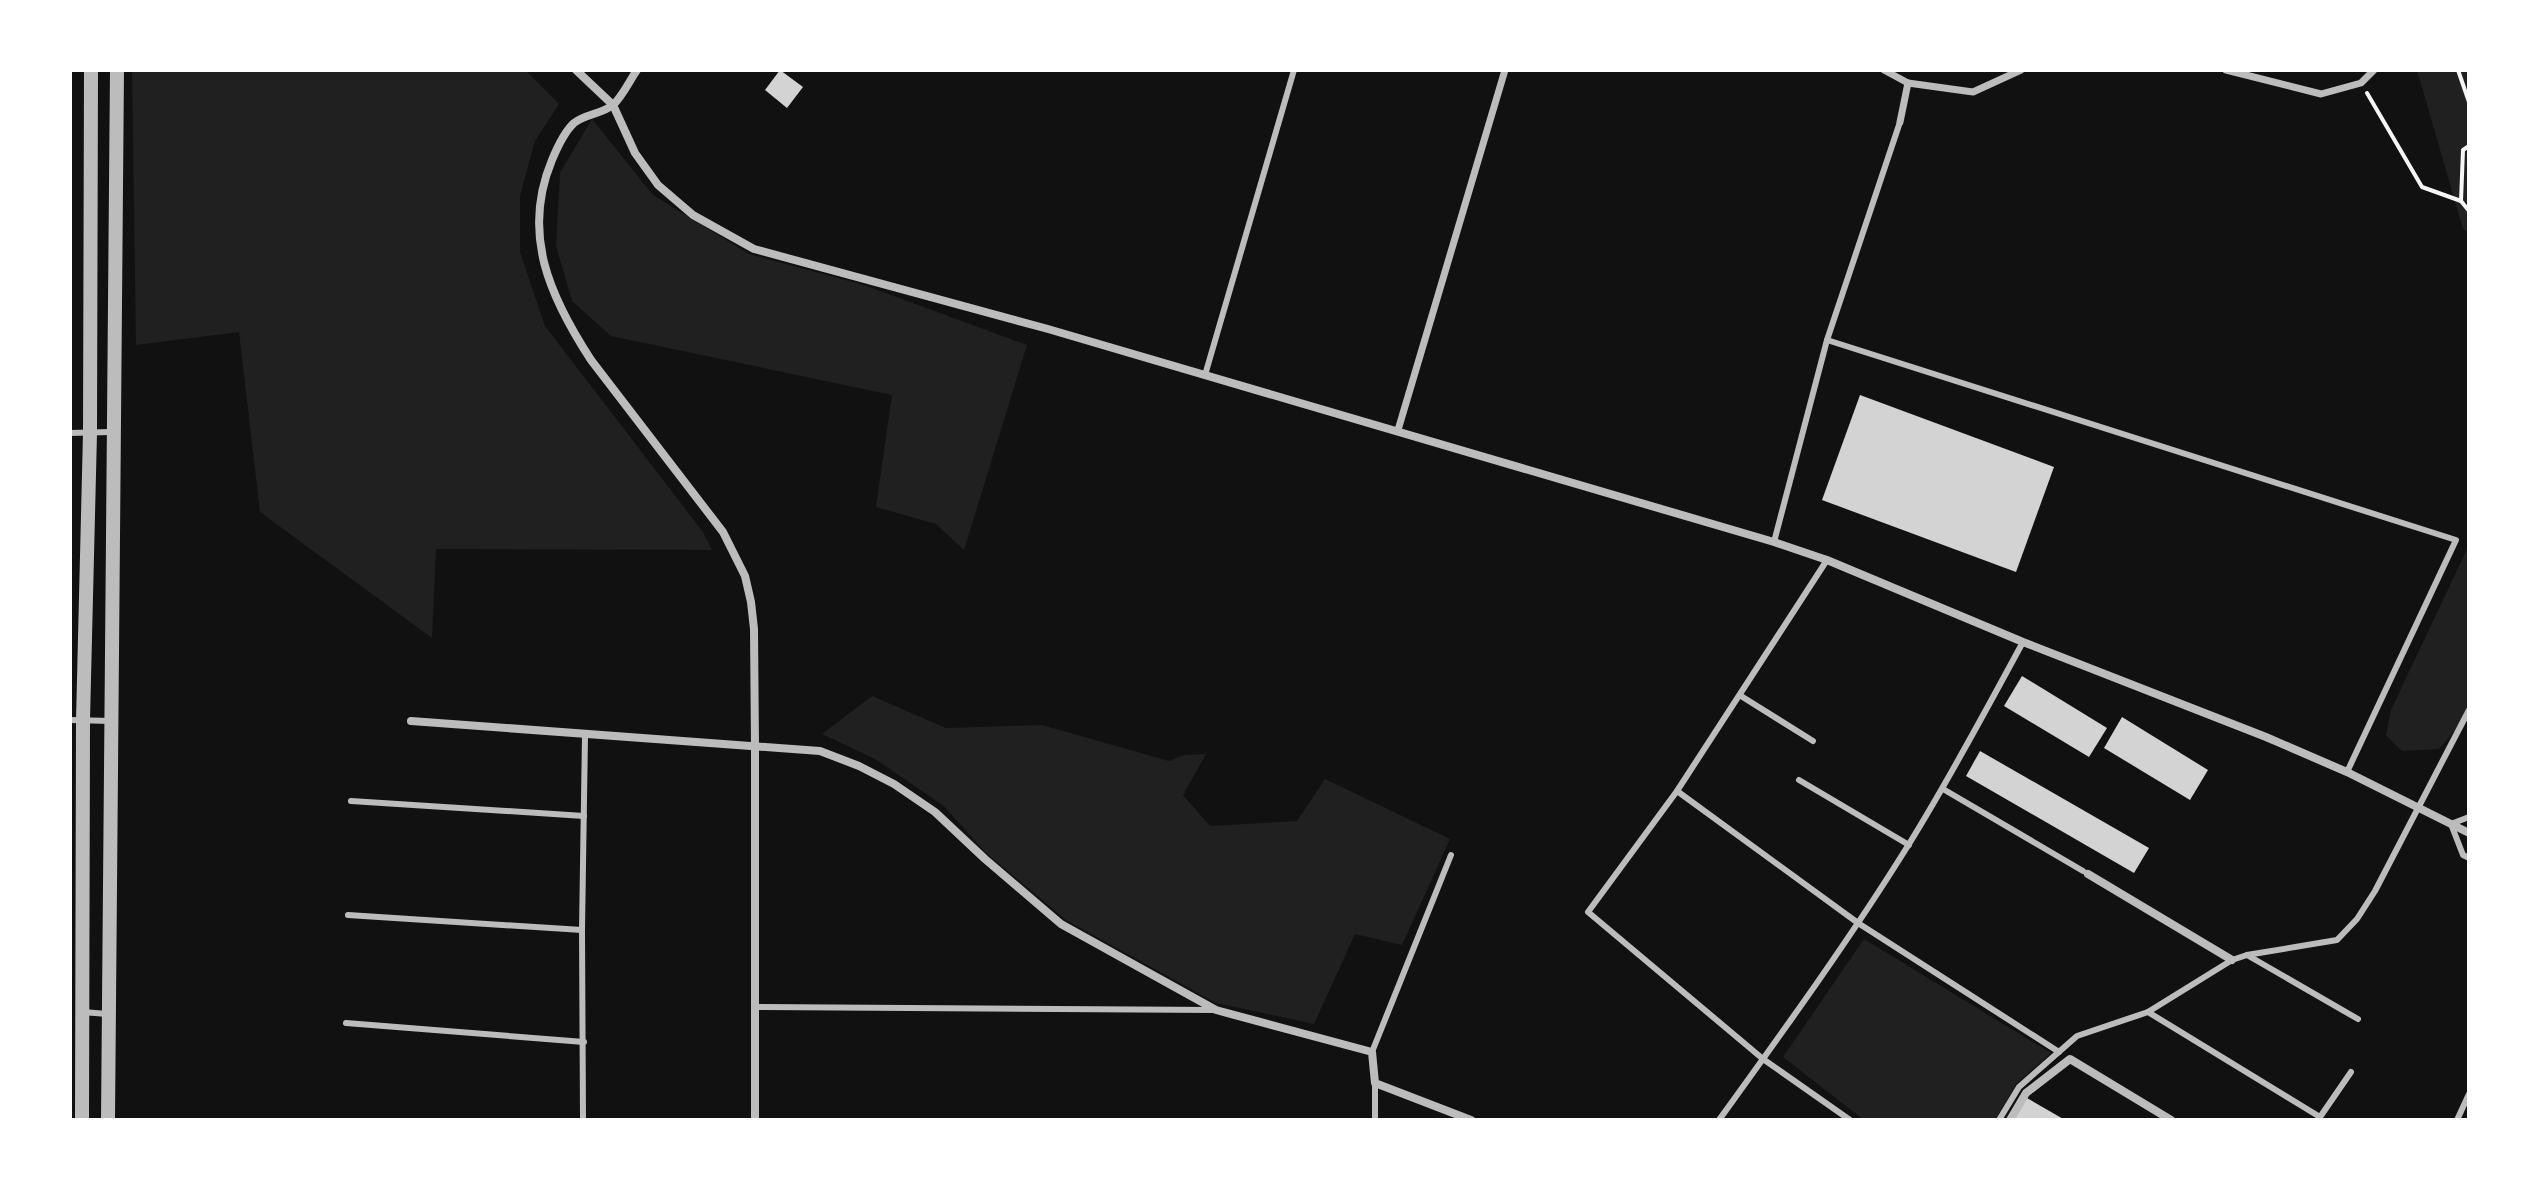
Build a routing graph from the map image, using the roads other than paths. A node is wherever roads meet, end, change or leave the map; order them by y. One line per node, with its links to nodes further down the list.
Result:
1 (91, 70): 19 (street)
2 (117, 70): 17 (street)
3 (576, 70): 12 (street)
4 (637, 70): 12 (street)
5 (1294, 70): 15 (lane)
6 (1505, 70): 16 (street)
7 (1884, 70): 11 (street)
8 (2021, 70): 11 (street)
9 (2226, 70): 10 (street)
10 (2374, 70)
11 (1908, 83): 13 (street)
12 (613, 105): 15 (street); 30 (street)
13 (1900, 122): 14 (lane)
14 (1827, 340): 20 (lane); 31 (lane)
15 (1205, 375): 16 (street)
16 (1398, 430): 20 (street)
17 (115, 431): 19 (lane); 26 (street)
18 (70, 433): 19 (lane)
19 (90, 433): 25 (street)
20 (1774, 542): 21 (street)
21 (1827, 560): 22 (street); 23 (lane)
22 (2023, 642): 31 (street); 33 (lane)
23 (1741, 696): 29 (lane); 34 (lane)
24 (2469, 710): 36 (lane)
25 (76, 720): 26 (lane); 52 (street)
26 (112, 721): 54 (street)
27 (411, 721): 28 (street)
28 (585, 735): 30 (street); 37 (lane)
29 (1813, 741)
30 (755, 747): 50 (street); 51 (street)
31 (2347, 772): 36 (street)
32 (1799, 780): 41 (lane)
33 (1943, 789): 41 (lane); 44 (lane)
34 (1677, 791): 46 (lane); 60 (lane)
35 (351, 801): 37 (lane)
36 (2419, 808): 39 (street); 48 (lane)
37 (584, 816): 47 (lane)
38 (2469, 817): 39 (lane)
39 (2451, 824): 40 (street); 43 (lane)
40 (2469, 833)
41 (1909, 845): 46 (lane)
42 (1451, 855): 58 (lane)
43 (2469, 858)
44 (2086, 873): 49 (street)
45 (348, 915): 47 (lane)
46 (1858, 923): 59 (lane); 60 (lane)
47 (582, 930): 57 (lane)
48 (2247, 955): 49 (lane); 55 (lane)
49 (2232, 960): 53 (lane)
50 (756, 1007): 51 (lane); 68 (street)
51 (1216, 1010): 58 (street)
52 (83, 1012): 54 (lane); 65 (street)
53 (2148, 1012): 59 (lane); 64 (lane)
54 (109, 1014): 66 (street)
55 (2358, 1019)
56 (346, 1023): 57 (lane)
57 (584, 1042): 67 (lane)
58 (1372, 1052): 62 (street)
59 (2059, 1052): 73 (lane)
60 (1763, 1059): 71 (lane); 72 (lane)
61 (2351, 1072): 64 (lane)
62 (1375, 1083): 69 (lane); 70 (street)
63 (2469, 1094): 76 (lane)
64 (2319, 1118)
65 (82, 1120)
66 (108, 1120)
67 (583, 1120)
68 (755, 1120)
69 (1375, 1120)
70 (1471, 1120)
71 (1719, 1120)
72 (1850, 1120)
73 (1999, 1120)
74 (2010, 1120): 75 (street)
75 (2171, 1120)
76 (2457, 1120)

